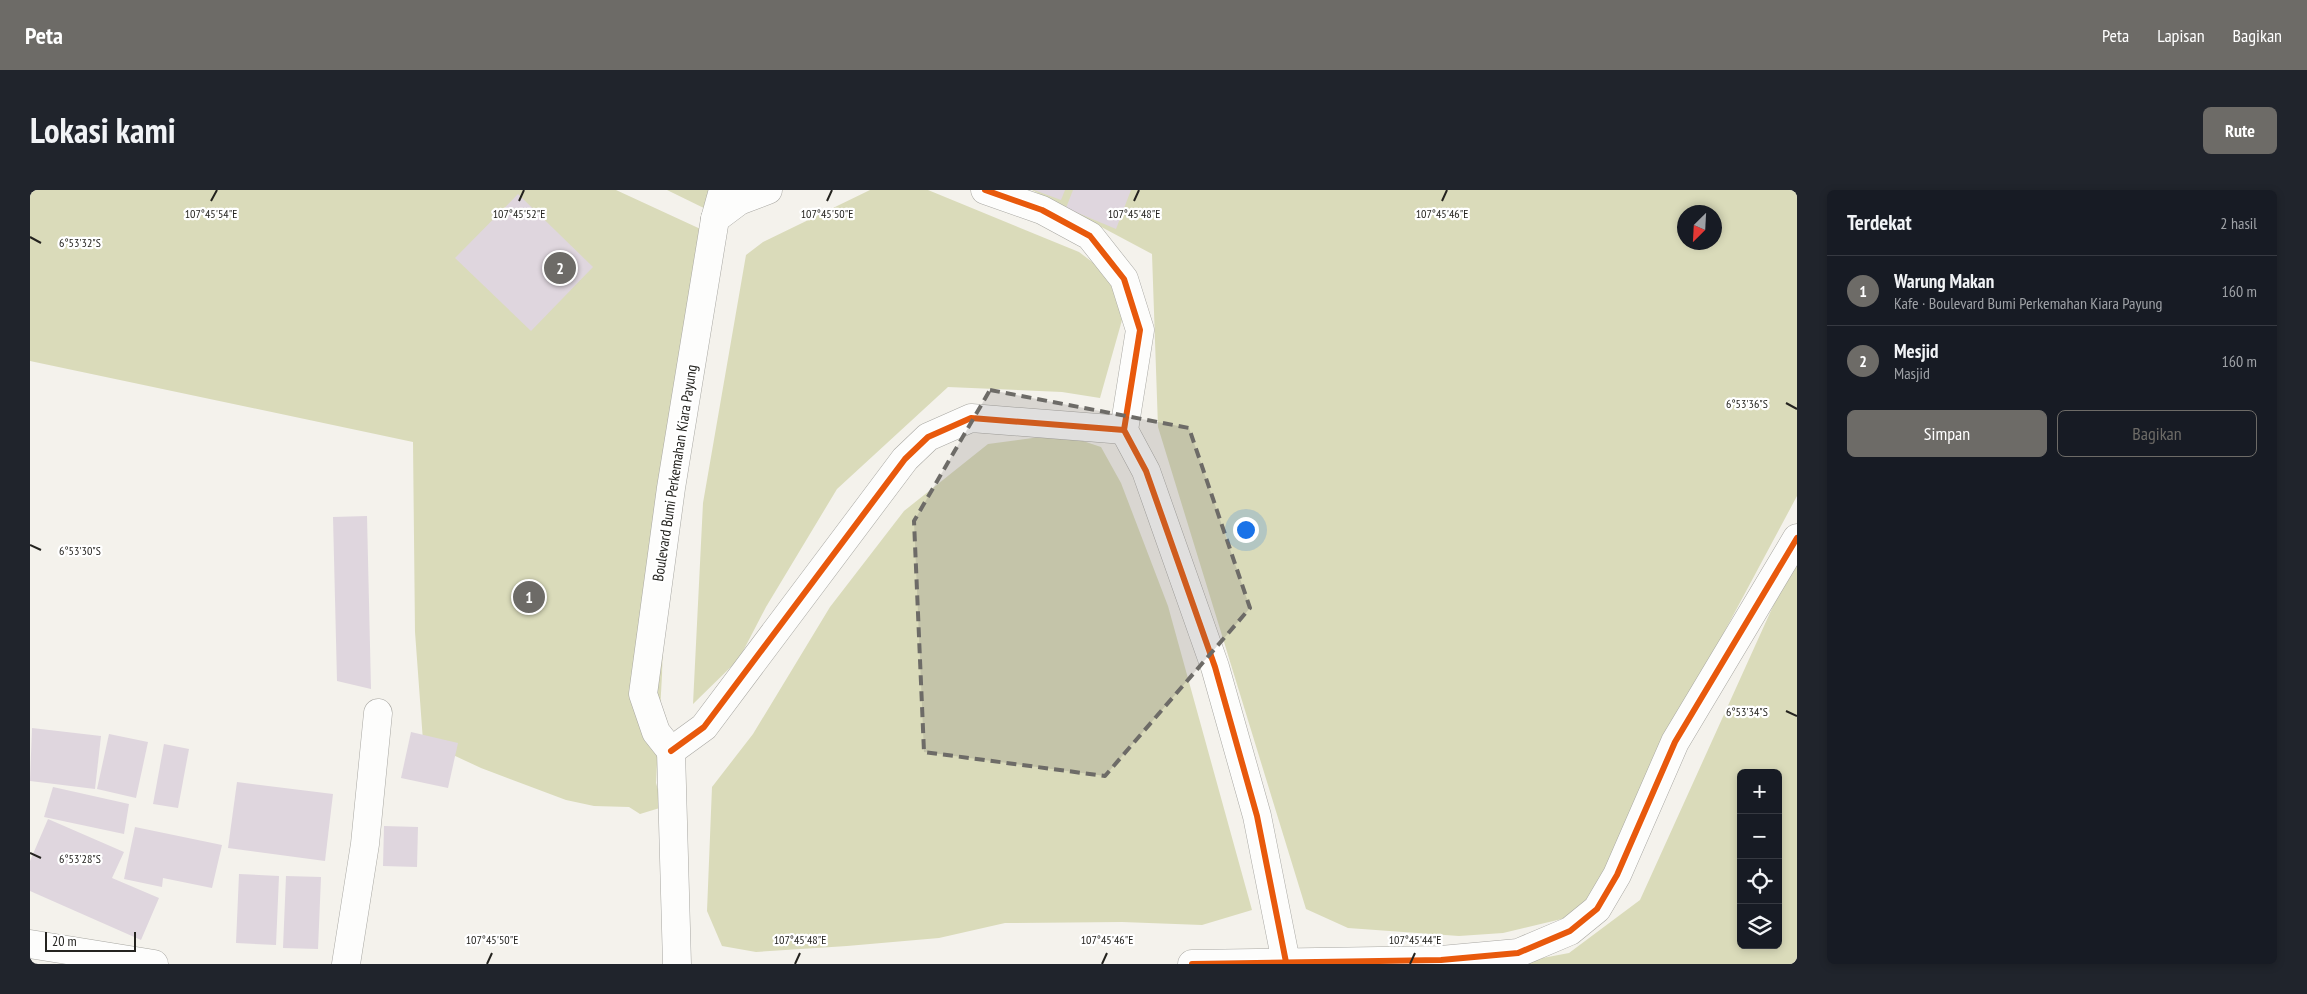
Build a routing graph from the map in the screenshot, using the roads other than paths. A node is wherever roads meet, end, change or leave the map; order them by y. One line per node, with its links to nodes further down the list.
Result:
1 (723, 190): 4 (street, Boulevard Bumi Perkemahan Kiara Payung)
2 (768, 190): 4 (street)
3 (984, 190): 5 (street)
4 (715, 219): 8 (street, Boulevard Bumi Perkemahan Kiara Payung)
5 (1124, 430): 8 (street); 10 (street)
6 (1797, 538): 10 (street)
7 (378, 713): 12 (street)
8 (670, 751): 13 (street)
9 (30, 944): 11 (street)
10 (1286, 962): 14 (street)
11 (154, 964)
12 (346, 964)
13 (677, 964)
14 (1192, 964)

